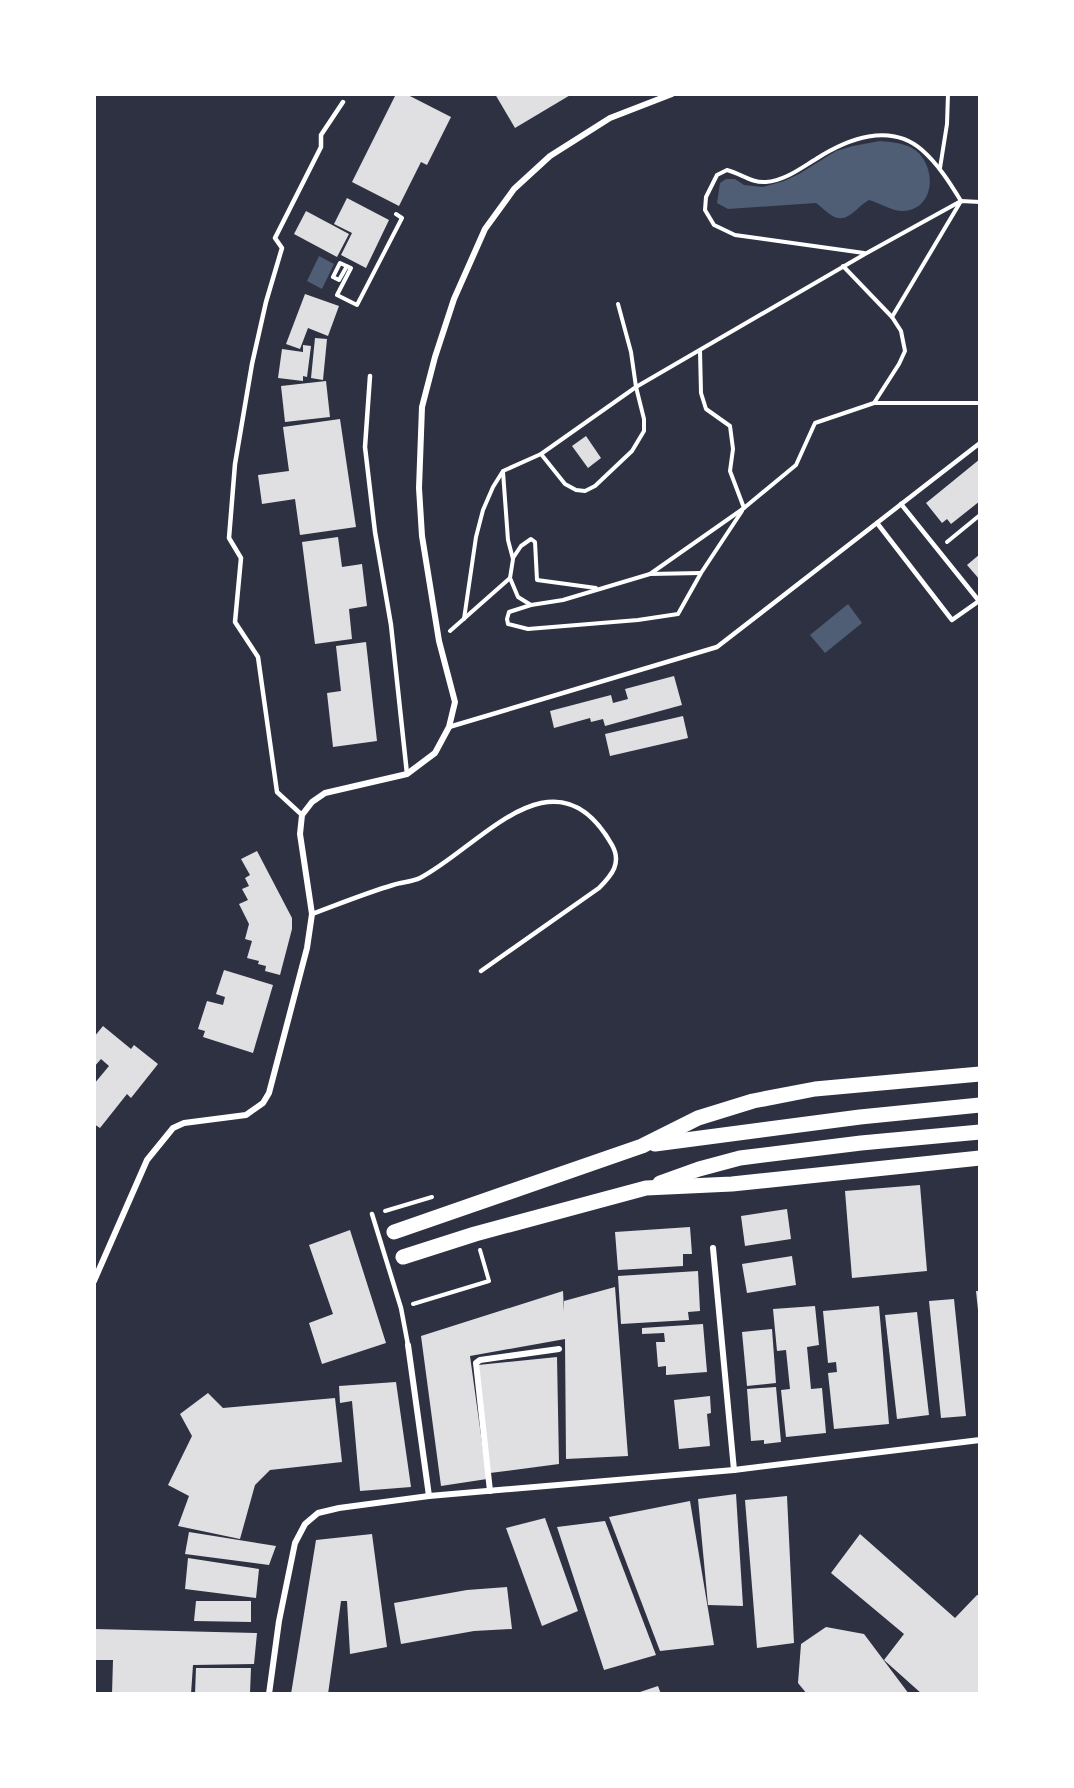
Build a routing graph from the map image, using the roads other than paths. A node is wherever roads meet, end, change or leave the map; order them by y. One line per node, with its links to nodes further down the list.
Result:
1 (672, 94): 8 (street)
2 (343, 102): 10 (lane)
3 (370, 376): 9 (lane)
4 (980, 443): 5 (lane)
5 (901, 504): 6 (lane); 7 (lane)
6 (877, 523): 7 (lane); 8 (lane)
7 (979, 601)
8 (449, 728): 9 (street)
9 (407, 774): 10 (street)
10 (302, 815): 11 (street)
11 (312, 914): 12 (lane); 23 (street)
12 (481, 971)
13 (980, 1074): 16 (main road)
14 (980, 1105): 16 (main road)
15 (980, 1132): 18 (main road)
16 (642, 1146): 20 (main road)
17 (980, 1158): 18 (main road)
18 (646, 1188): 22 (main road)
19 (372, 1214): 24 (lane)
20 (394, 1232)
21 (713, 1248): 27 (street)
22 (403, 1257)
23 (94, 1281)
24 (408, 1345): 29 (street)
25 (559, 1350): 28 (street)
26 (980, 1440): 27 (street)
27 (734, 1470): 28 (street)
28 (490, 1491): 29 (street)
29 (429, 1496): 30 (street)
30 (269, 1694)

